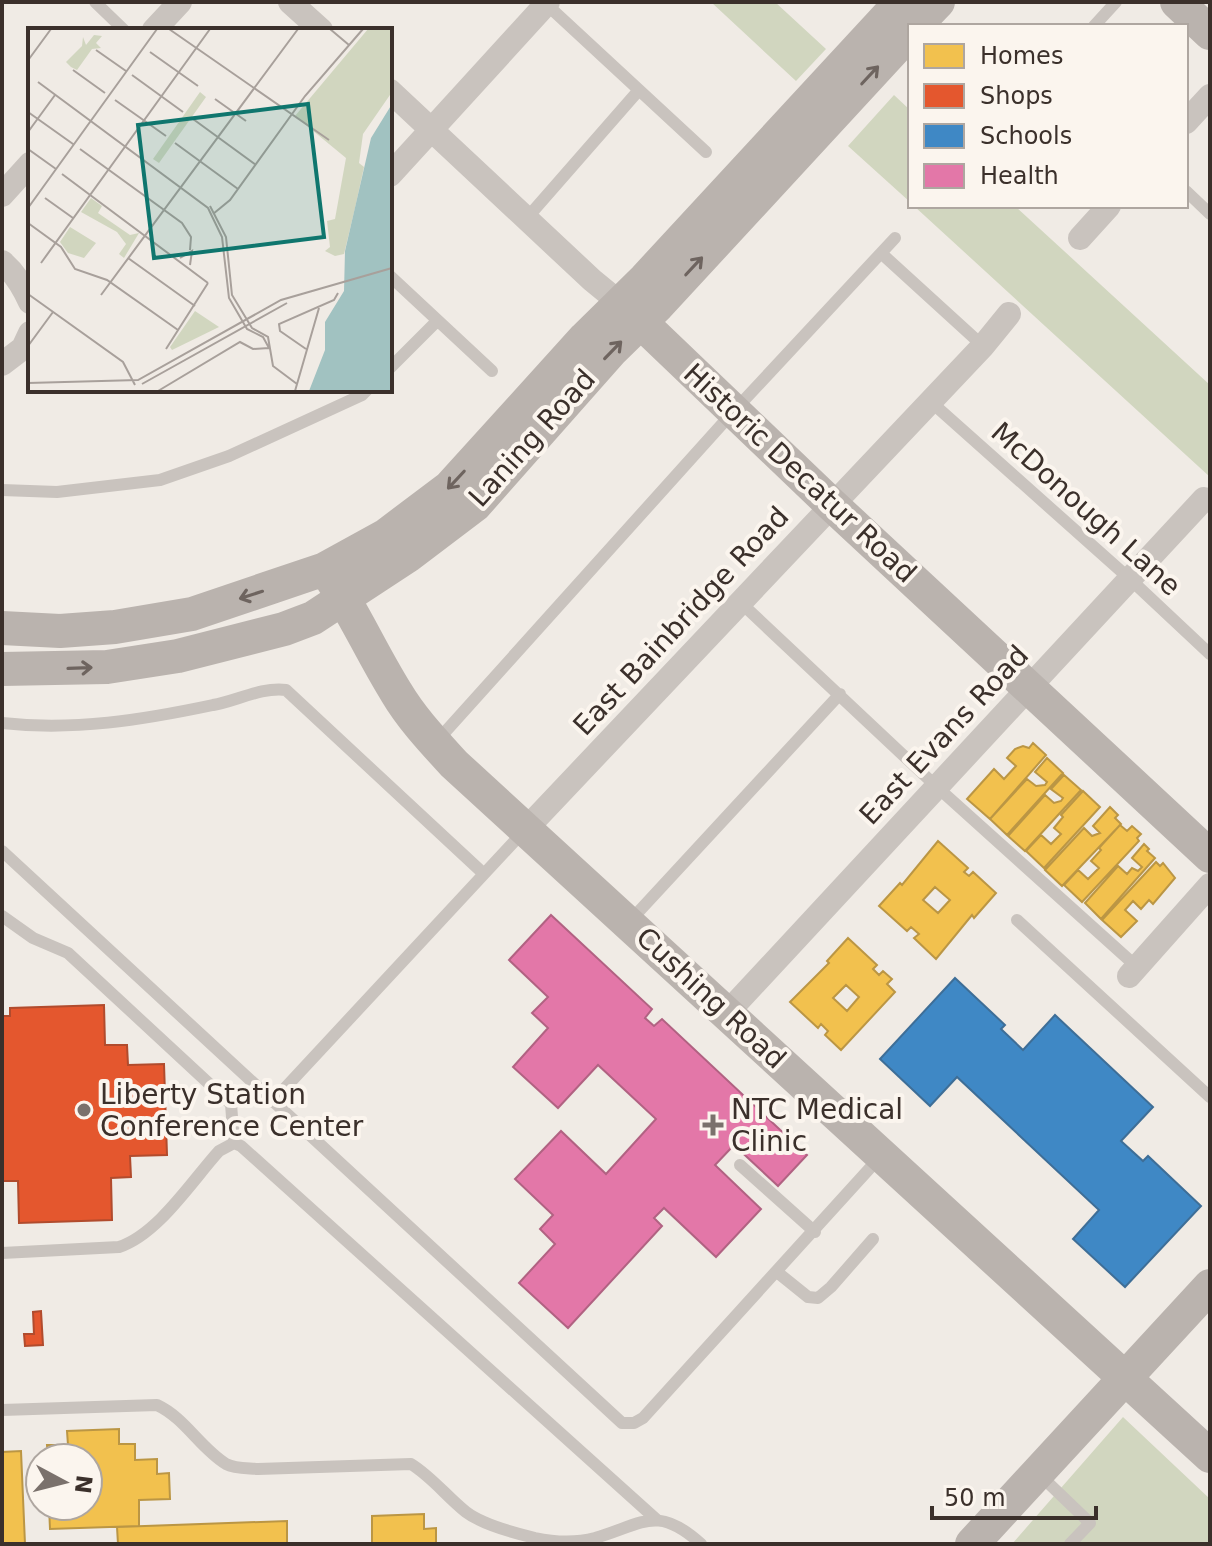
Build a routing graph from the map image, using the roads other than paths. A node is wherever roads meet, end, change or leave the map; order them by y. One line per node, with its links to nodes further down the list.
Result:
1 (95, 2): 11 (lane)
2 (180, 2): 12 (street)
3 (290, 2): 13 (street)
4 (901, 2): 35 (street, Laning Road)
5 (938, 2): 9 (street)
6 (1116, 2): 10 (lane)
7 (1177, 2): 14 (street)
8 (546, 3): 16 (lane); 20 (street)
9 (917, 24)
10 (1096, 24)
11 (122, 28)
12 (156, 28)
13 (319, 28)
14 (1210, 33)
15 (908, 34): 35 (street, Laning Road, one-way to 15)
16 (639, 90): 21 (lane); 28 (lane)
17 (392, 93): 20 (street, Historic Decatur Road)
18 (1210, 96): 19 (street)
19 (1188, 120)
20 (432, 128): 23 (street); 28 (street, Historic Decatur Road)
21 (706, 152)
22 (28, 166): 25 (street)
23 (392, 173)
24 (1188, 193): 27 (lane)
25 (2, 195)
26 (1105, 208): 30 (street)
27 (1210, 214)
28 (527, 218): 35 (street, Historic Decatur Road)
29 (895, 238): 31 (lane)
30 (1080, 238)
31 (881, 253): 39 (lane); 45 (lane)
32 (2, 262): 34 (street)
33 (392, 278): 37 (lane)
34 (28, 297)
35 (630, 312): 45 (street, Historic Decatur Road); 49 (street, Laning Road, one-way to 49); 51 (street, Laning Road, one-way to 35)
36 (1009, 314): 39 (street, East Bainbridge Road)
37 (437, 321): 41 (lane); 42 (lane)
38 (28, 337): 40 (street)
39 (983, 346): 44 (street, East Bainbridge Road)
40 (2, 364)
41 (392, 366)
42 (492, 371)
43 (363, 392): 46 (lane)
44 (930, 401): 48 (street, East Bainbridge Road); 50 (lane, McDonough Lane)
45 (733, 412): 48 (street, Historic Decatur Road); 59 (lane)
46 (2, 490)
47 (1204, 499): 50 (street, East Evans Road)
48 (832, 505): 52 (street, East Bainbridge Road); 56 (street, Historic Decatur Road)
49 (325, 569): 51 (street, Cushing Road); 53 (street, Laning Road, one-way to 53)
50 (1131, 580): 54 (lane, McDonough Lane); 56 (street, East Evans Road)
51 (345, 598): 55 (street, Laning Road, one-way to 51); 59 (street, Cushing Road)
52 (740, 602): 57 (lane); 61 (street, East Bainbridge Road)
53 (2, 628)
54 (1210, 654)
55 (2, 669)
56 (1029, 688): 60 (street, East Evans Road); 63 (street, Historic Decatur Road)
57 (840, 694): 60 (lane); 68 (lane)
58 (2, 723): 64 (lane)
59 (435, 744): 61 (street, Cushing Road)
60 (937, 787): 69 (lane); 70 (street, East Evans Road)
61 (526, 829): 64 (lane); 68 (street, Cushing Road)
62 (2, 851): 72 (lane)
63 (1210, 856)
64 (484, 874): 72 (lane)
65 (1210, 885): 69 (street)
66 (2, 916): 73 (lane)
67 (1017, 920): 71 (lane)
68 (629, 922): 70 (street, Cushing Road)
69 (1133, 972)
70 (727, 1013): 74 (street, Cushing Road)
71 (1210, 1097)
72 (272, 1102): 79 (lane)
73 (234, 1143): 78 (lane); 85 (lane)
74 (882, 1155): 76 (lane); 81 (street, Cushing Road)
75 (740, 1165): 76 (lane)
76 (815, 1232): 79 (lane)
77 (873, 1239): 79 (lane)
78 (2, 1253)
79 (777, 1272)
80 (1210, 1286): 81 (street)
81 (1125, 1377): 83 (street, Cushing Road); 84 (street)
82 (2, 1410): 85 (lane)
83 (1210, 1456)
84 (1038, 1473): 87 (street); 88 (lane)
85 (657, 1520): 86 (lane)
86 (701, 1544)
87 (972, 1544)
88 (1070, 1544)

